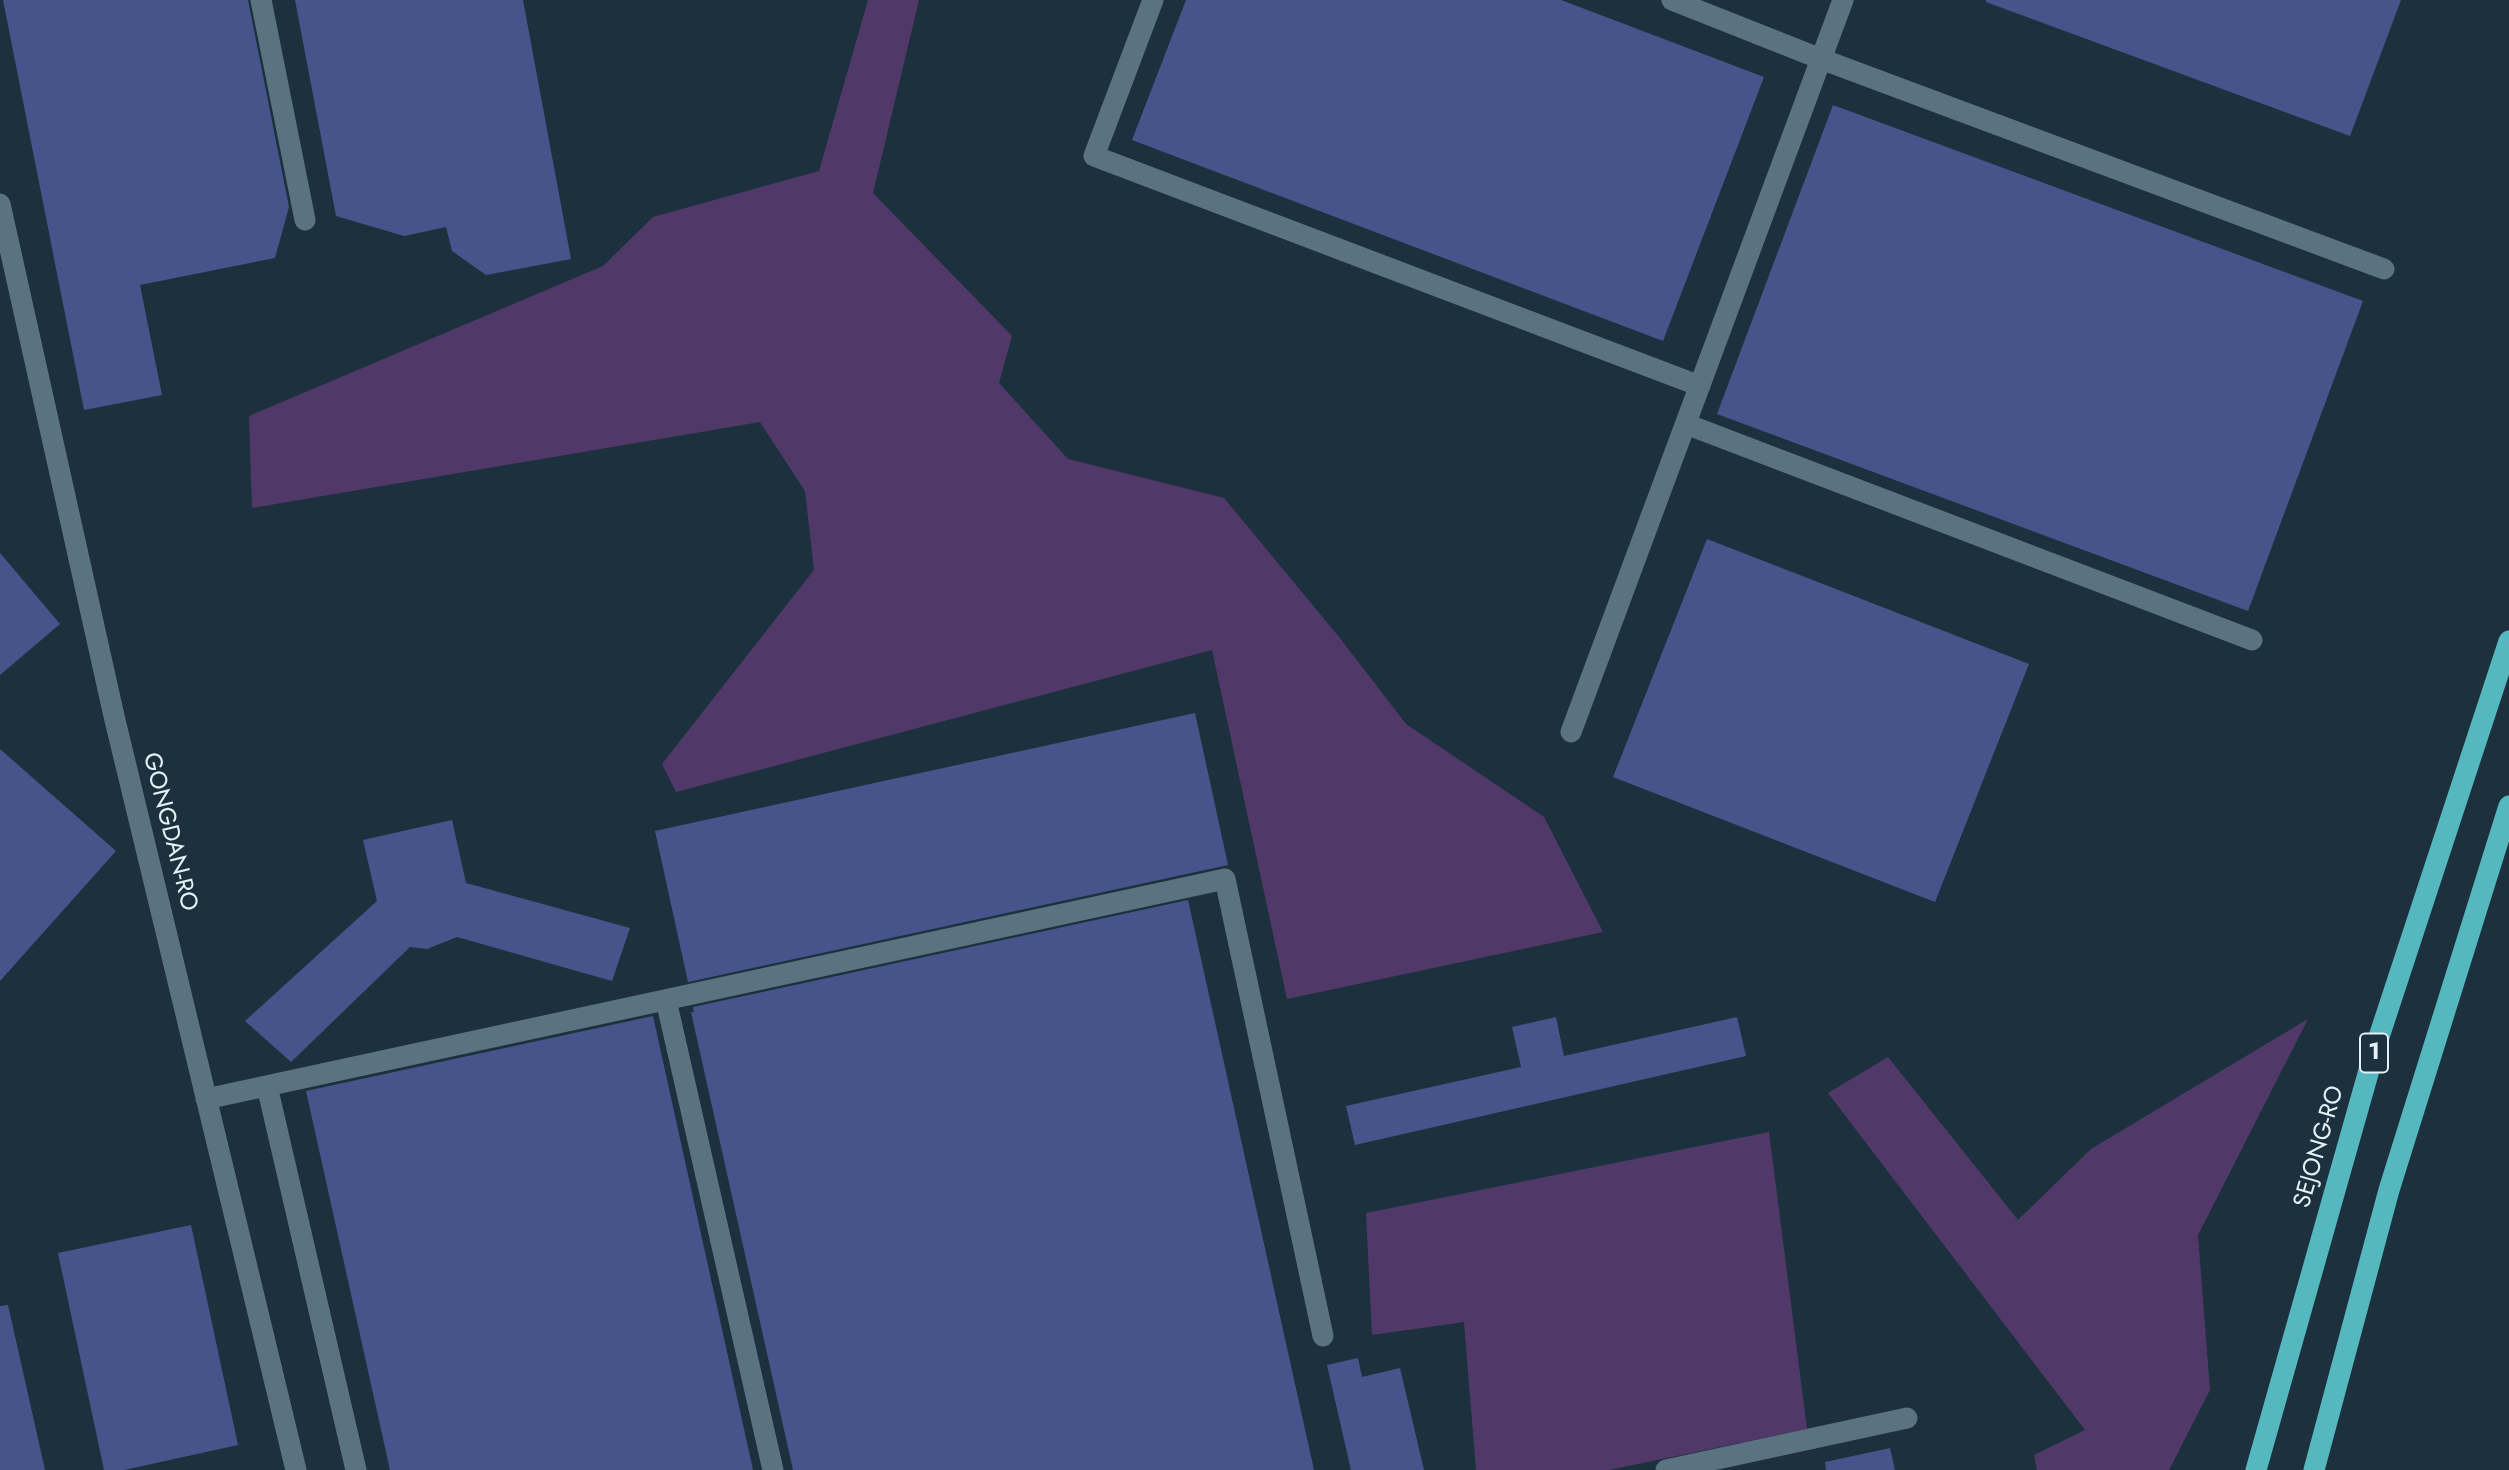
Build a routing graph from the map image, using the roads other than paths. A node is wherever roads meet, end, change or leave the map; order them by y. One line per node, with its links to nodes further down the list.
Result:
1 (261, 0): 7 (street)
2 (1153, 0): 9 (street)
3 (1672, 0): 5 (street)
4 (1843, 0): 5 (street)
5 (1821, 59): 8 (street); 9 (street)
6 (0, 204): 17 (street, GONGDAN-RO)
7 (305, 219)
8 (2384, 269)
9 (1700, 386): 10 (street)
10 (1686, 424): 11 (street); 13 (street)
11 (2252, 640)
12 (2509, 641): 24 (highway, SEJONG-RO / 1)
13 (1571, 732)
14 (2509, 806): 25 (highway, 1)
15 (666, 1000): 16 (street); 18 (street); 22 (street)
16 (267, 1086): 17 (street); 21 (street)
17 (206, 1099): 20 (street, GONGDAN-RO)
18 (1324, 1336)
19 (1907, 1418): 23 (street)
20 (296, 1470)
21 (356, 1470)
22 (773, 1470)
23 (1666, 1470)
24 (2256, 1470)
25 (2314, 1470)

